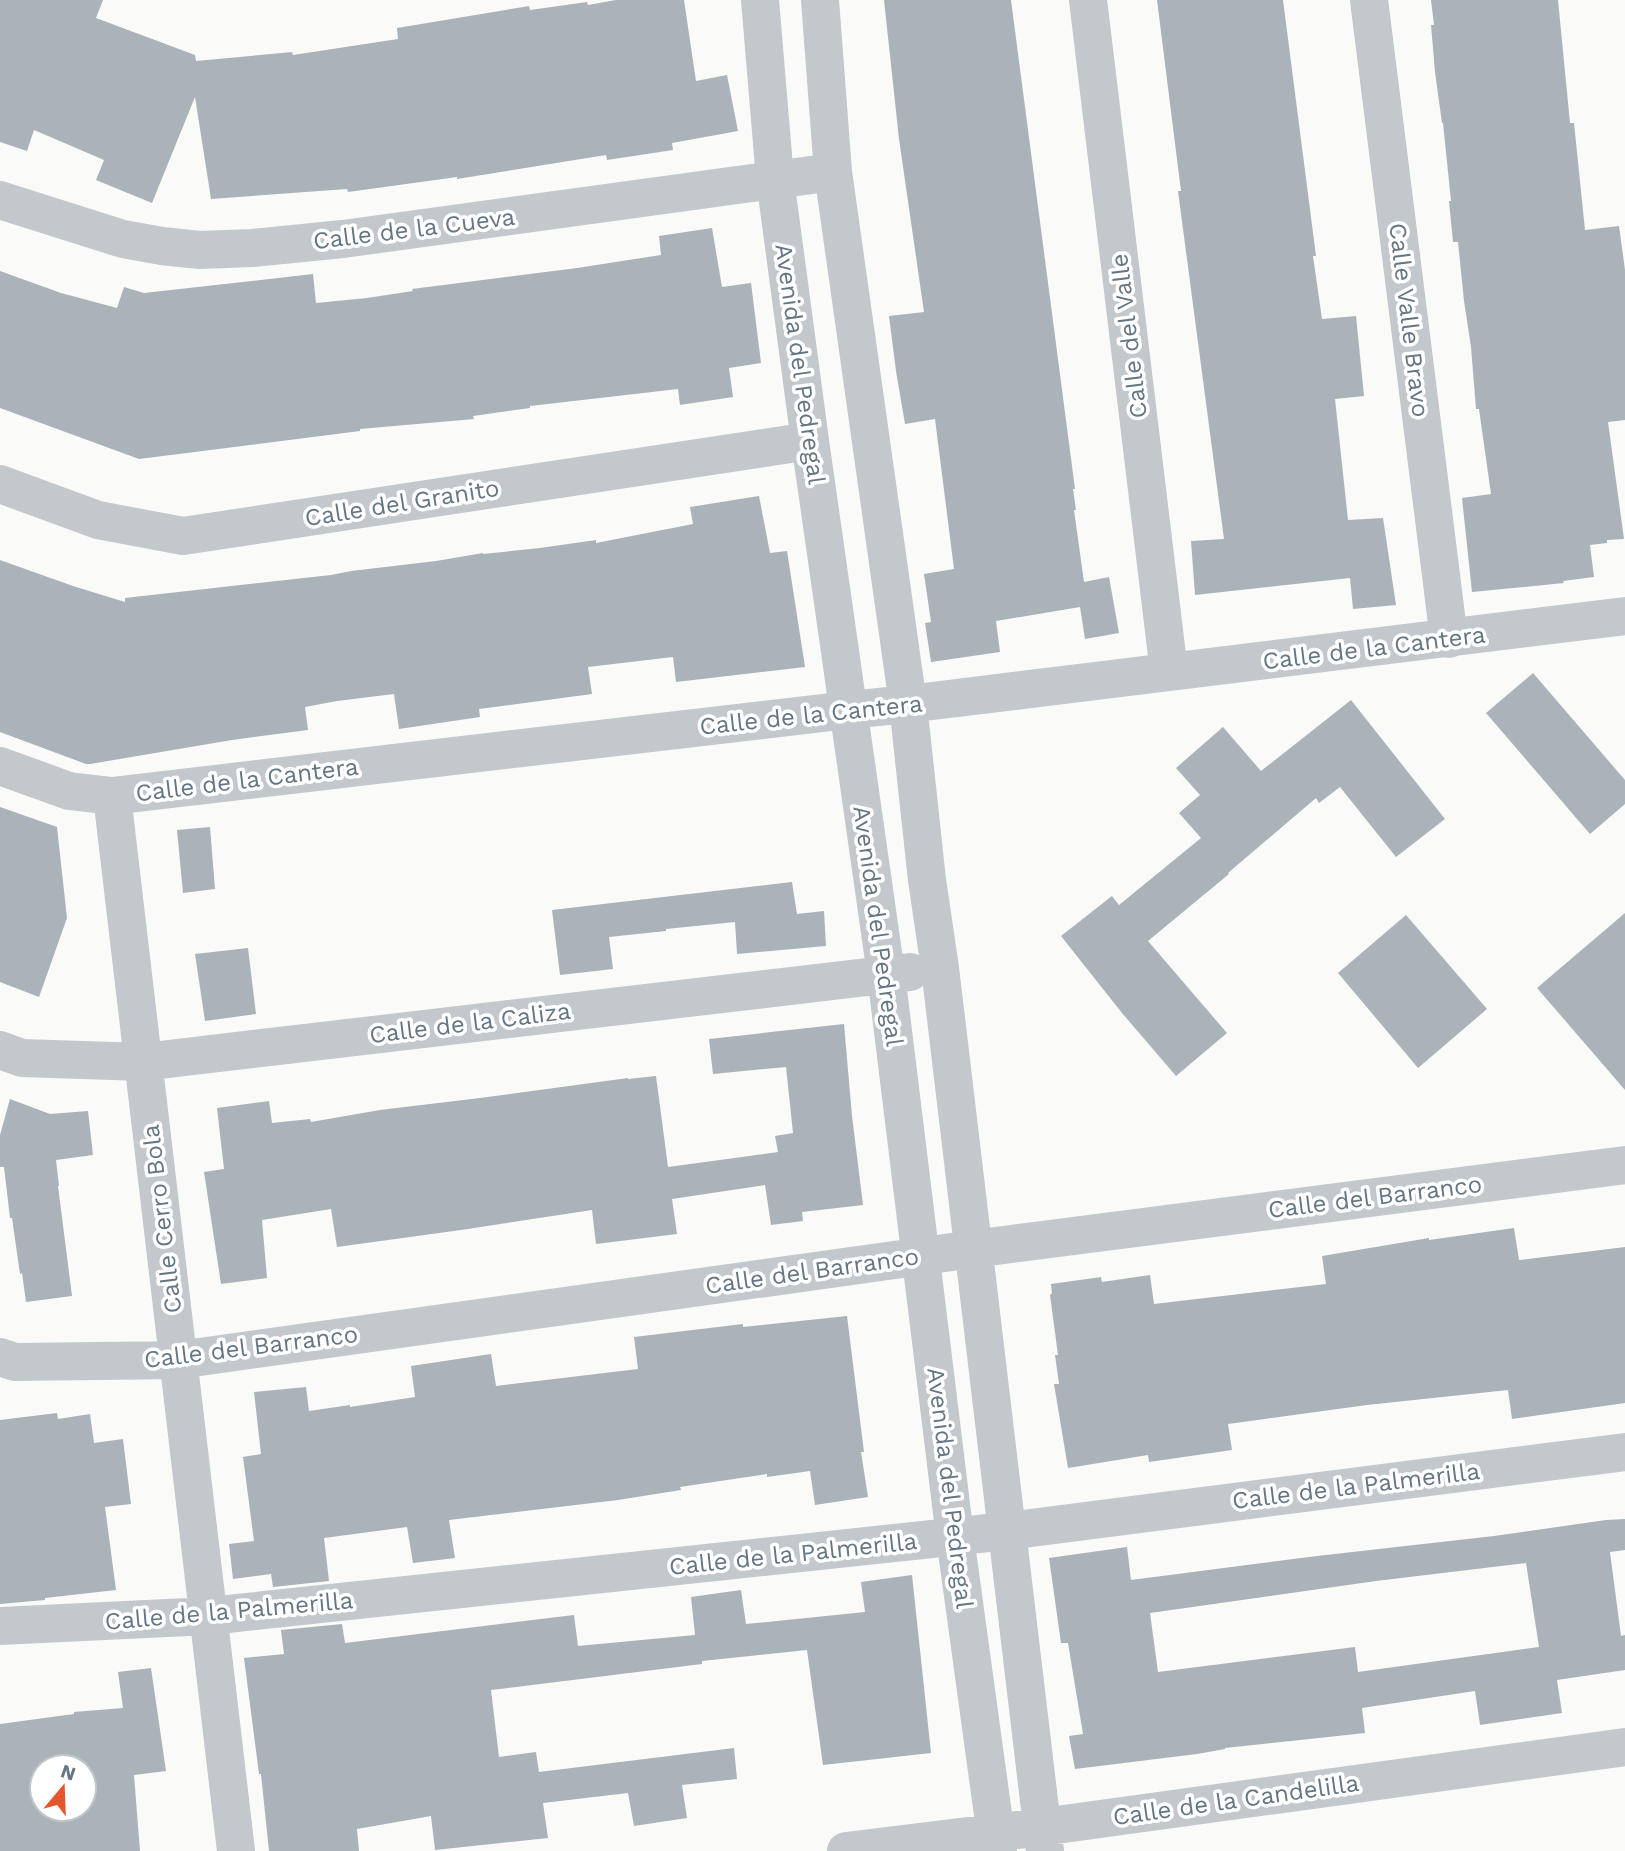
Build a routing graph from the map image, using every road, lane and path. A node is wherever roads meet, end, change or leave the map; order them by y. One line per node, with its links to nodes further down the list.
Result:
1 (760, 0): 6 (street, Avenida del Pedregal)
2 (820, 0): 5 (street)
3 (1088, 0): 12 (street, Calle del Valle)
4 (1369, 0): 11 (street, Calle Valle Bravo)
5 (833, 172): 6 (street, Calle de la Cueva); 13 (street)
6 (775, 179): 7 (street, Calle de la Cueva); 8 (street, Avenida del Pedregal)
7 (0, 200)
8 (810, 441): 9 (street, Calle del Granito); 14 (street, Avenida del Pedregal)
9 (0, 484)
10 (1625, 617): 11 (street, Calle de la Cantera)
11 (1448, 639): 12 (street, Calle de la Cantera)
12 (1169, 672): 13 (street, Calle de la Cantera)
13 (908, 704): 14 (street, Calle de la Cantera); 17 (street)
14 (848, 710): 16 (street, Calle de la Cantera); 18 (street, Avenida del Pedregal)
15 (0, 766): 16 (street, Calle de la Cantera)
16 (112, 796): 20 (street, Calle Cerro Bola)
17 (940, 968): 18 (street, Calle de la Caliza); 22 (street)
18 (886, 974): 20 (street, Calle de la Caliza); 23 (street, Avenida del Pedregal)
19 (0, 1050): 20 (street, Calle de la Caliza)
20 (143, 1062): 25 (street, Calle Cerro Bola)
21 (1625, 1165): 22 (street, Calle del Barranco)
22 (973, 1248): 23 (street, Calle del Barranco); 27 (street)
23 (921, 1256): 25 (street, Calle del Barranco); 28 (street, Avenida del Pedregal)
24 (0, 1357): 25 (street, Calle del Barranco)
25 (178, 1360): 29 (street, Calle Cerro Bola)
26 (1625, 1452): 27 (street, Calle de la Palmerilla)
27 (1007, 1531): 28 (street, Calle de la Palmerilla); 32 (street)
28 (955, 1537): 29 (street, Calle de la Palmerilla); 33 (street, Avenida del Pedregal)
29 (208, 1616): 30 (street, Calle de la Palmerilla); 34 (street, Calle Cerro Bola)
30 (0, 1626)
31 (1625, 1747): 32 (street, Calle de la Candelilla)
32 (1044, 1839): 33 (street, Calle de la Candelilla)
33 (997, 1842): 35 (street, Calle de la Candelilla)
34 (236, 1851)
35 (846, 1851)

